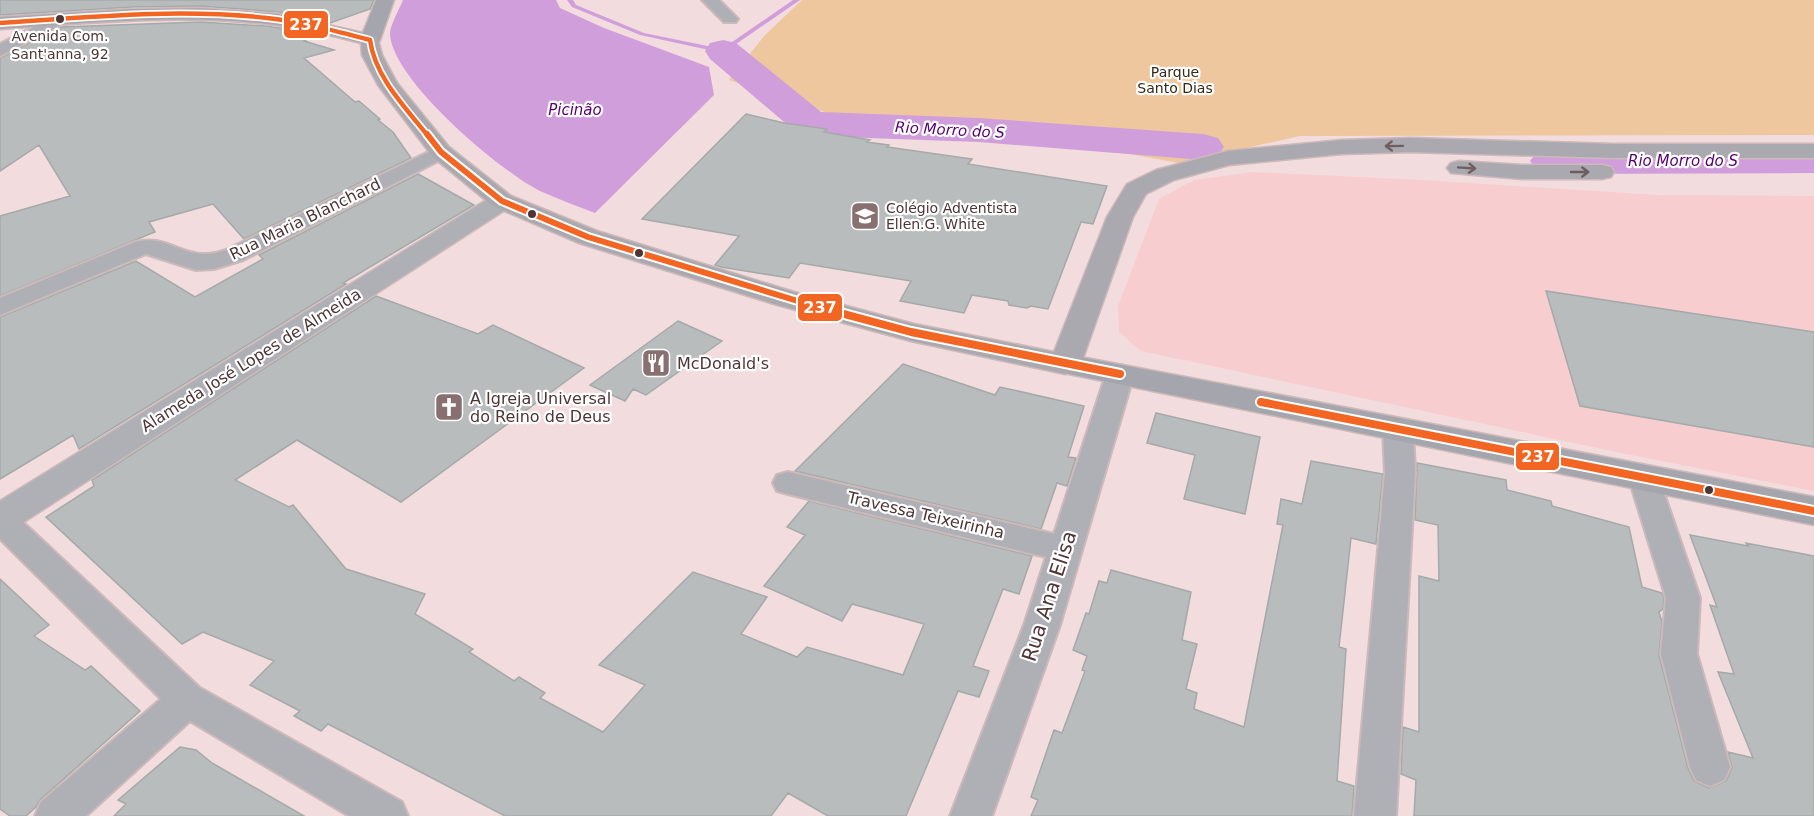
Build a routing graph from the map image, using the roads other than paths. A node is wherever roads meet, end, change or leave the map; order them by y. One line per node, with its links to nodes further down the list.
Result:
1 (385, 0): 6 (main road)
2 (710, 0): 4 (street)
3 (60, 19): 5 (main road); 6 (main road); 7 (street)
4 (730, 20)
5 (0, 23)
6 (374, 30): 10 (main road)
7 (0, 51)
8 (1494, 147): 9 (main road); 11 (main road, one-way to 11); 12 (main road)
9 (1814, 151)
10 (441, 152): 14 (main road); 15 (street, Rua Maria Blanchard)
11 (1199, 165): 12 (main road, one-way to 12); 16 (main road)
12 (1522, 172): 13 (main road, one-way to 13)
13 (1814, 173)
14 (502, 201): 16 (main road); 22 (street, Alameda José Lopes de Almeida)
15 (0, 307)
16 (1065, 364): 17 (main road)
17 (1120, 374): 18 (main road); 23 (street, Rua Ana Elisa)
18 (1398, 430): 19 (main road); 29 (street)
19 (1644, 479): 21 (main road); 25 (street)
20 (788, 483): 23 (street, Travessa Teixeirinha)
21 (1814, 511)
22 (0, 519): 24 (street, Alameda José Lopes de Almeida)
23 (1065, 549): 28 (street, Rua Ana Elisa)
24 (187, 700): 26 (street); 27 (street, Alameda José Lopes de Almeida)
25 (1710, 767)
26 (56, 816)
27 (387, 816)
28 (971, 816)
29 (1375, 816)

